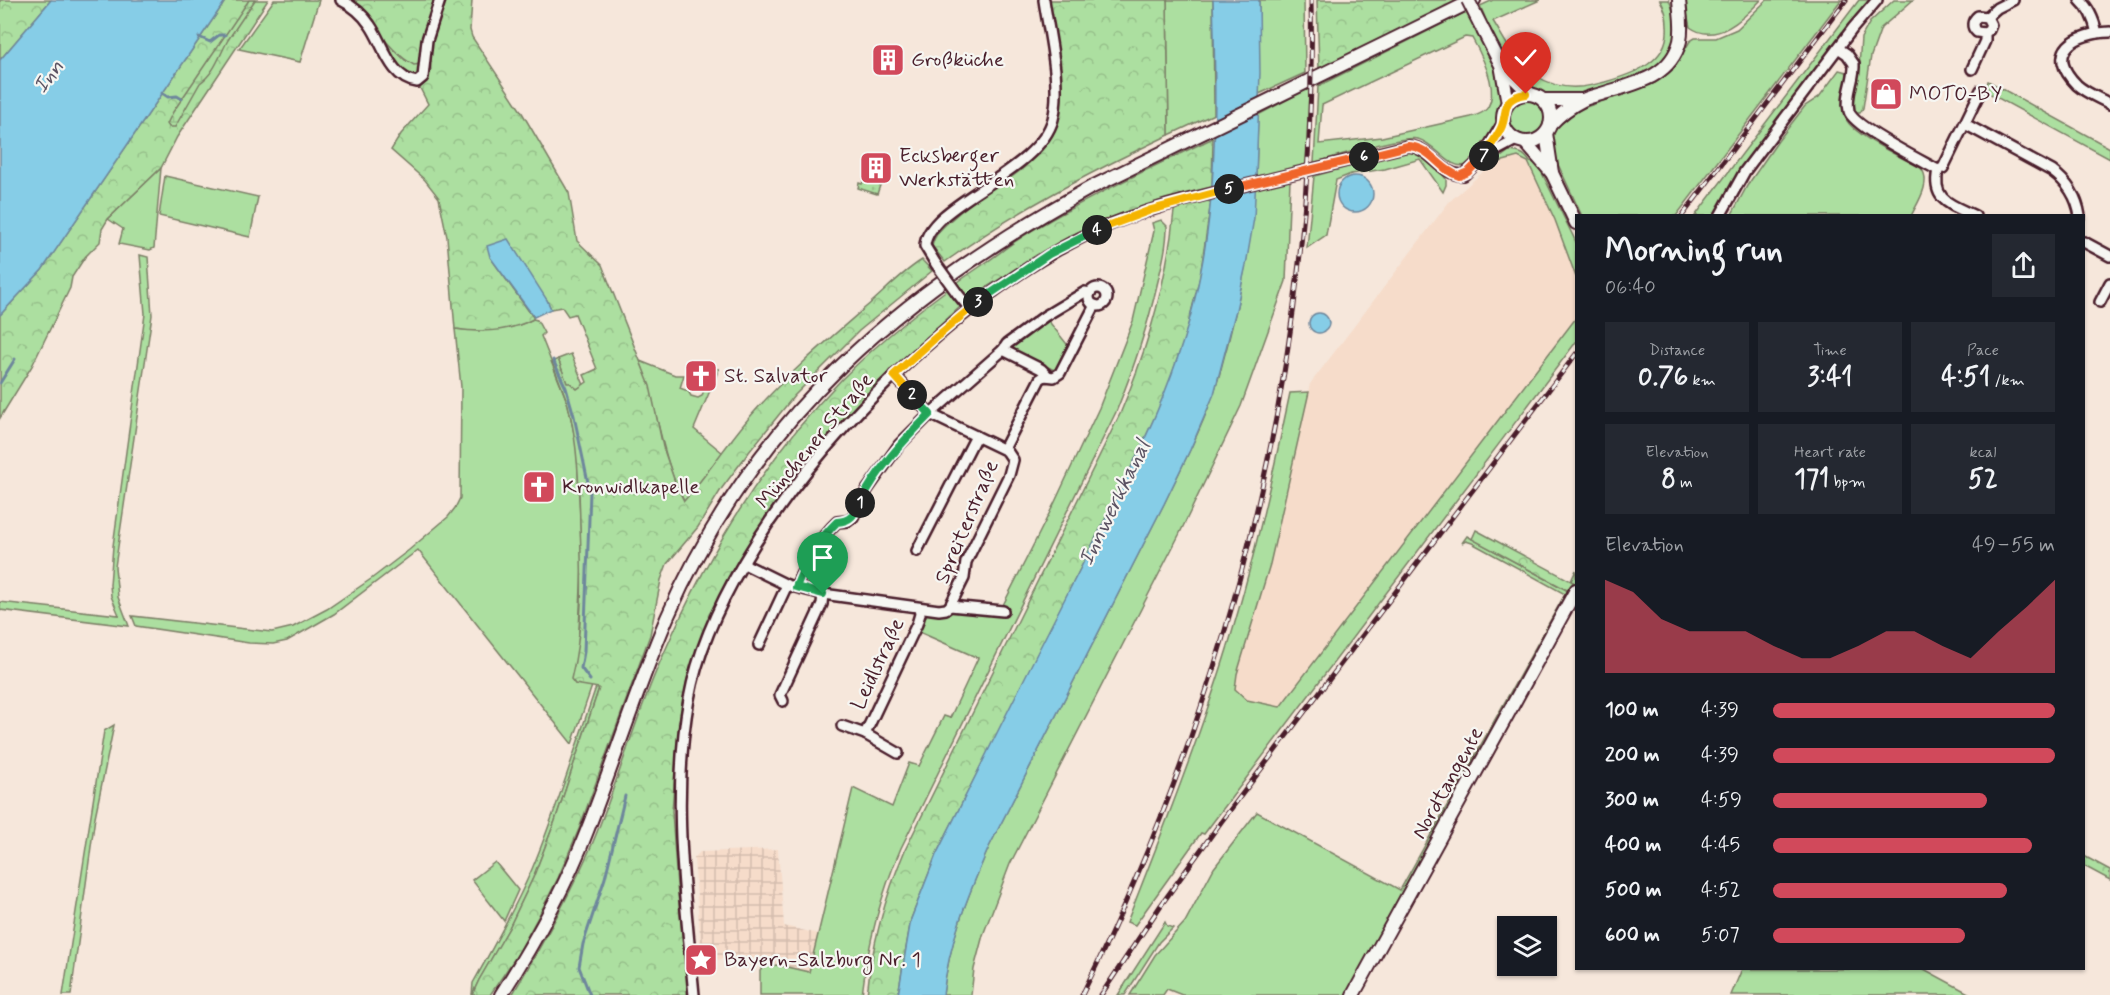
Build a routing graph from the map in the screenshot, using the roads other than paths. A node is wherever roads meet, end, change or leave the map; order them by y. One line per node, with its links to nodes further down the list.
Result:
1 (341, 0): 2 (street)
2 (440, 0)
3 (1044, 0): 42 (street, bridge)
4 (1468, 0): 17 (main road, bridge)
5 (1474, 0): 62 (main road)
6 (1674, 0): 11 (main road)
7 (1679, 0): 11 (main road)
8 (1877, 0): 16 (street)
9 (2013, 0): 12 (street)
10 (2080, 0): 14 (street)
11 (1680, 17): 22 (main road)
12 (1987, 17): 13 (street); 13 (street)
13 (1984, 33): 18 (street)
14 (2097, 33): 15 (street); 24 (street)
15 (2110, 33)
16 (1838, 48): 30 (street); 32 (street)
17 (1501, 65): 20 (main road); 23 (main road)
18 (1972, 69)
19 (1981, 90): 26 (street)
20 (1530, 94): 21 (main road); 23 (main road)
21 (1544, 100): 22 (main road); 27 (main road)
22 (1582, 100): 27 (main road)
23 (1508, 103): 25 (main road)
24 (2110, 104)
25 (1503, 123): 28 (main road); 29 (street, Münchener Straße)
26 (1965, 124): 30 (street); 34 (street)
27 (1548, 129): 28 (main road); 31 (main road)
28 (1521, 141): 29 (street, Münchener Straße); 31 (main road)
29 (1481, 159): 42 (street, Münchener Straße)
30 (1938, 170): 33 (street)
31 (1552, 173): 35 (main road)
32 (1721, 214)
33 (1971, 214)
34 (2079, 214)
35 (1575, 221)
36 (2085, 243): 37 (street)
37 (2110, 256)
38 (2110, 285): 40 (street)
39 (1090, 293): 41 (street); 41 (street); 43 (street)
40 (2100, 302)
41 (1095, 305): 45 (street)
42 (970, 309): 44 (street, Münchener Straße)
43 (1003, 350): 45 (street); 46 (street)
44 (894, 375): 46 (street, Spreiterstraße); 50 (street, Münchener Straße)
45 (1048, 376): 48 (street)
46 (930, 414): 47 (street, Spreiterstraße); 51 (street)
47 (976, 436): 48 (street, Spreiterstraße); 49 (street, Spreiterstraße)
48 (1004, 449): 54 (street, Spreiterstraße)
49 (917, 551)
50 (744, 564): 51 (street, Spreiterstraße); 63 (street, Münchener Straße)
51 (791, 586): 53 (street, Spreiterstraße); 57 (street)
52 (1575, 592): 64 (main road, Nordtangente)
53 (823, 594): 55 (street, Spreiterstraße); 58 (street)
54 (950, 606): 55 (street, Spreiterstraße); 56 (street, Spreiterstraße)
55 (919, 608): 60 (street, Leidlstraße)
56 (1003, 611)
57 (759, 645)
58 (783, 701)
59 (842, 726): 60 (street, Leidlstraße)
60 (865, 734): 61 (street, Leidlstraße)
61 (898, 753)
62 (501, 995)
63 (694, 995)
64 (1353, 995)

